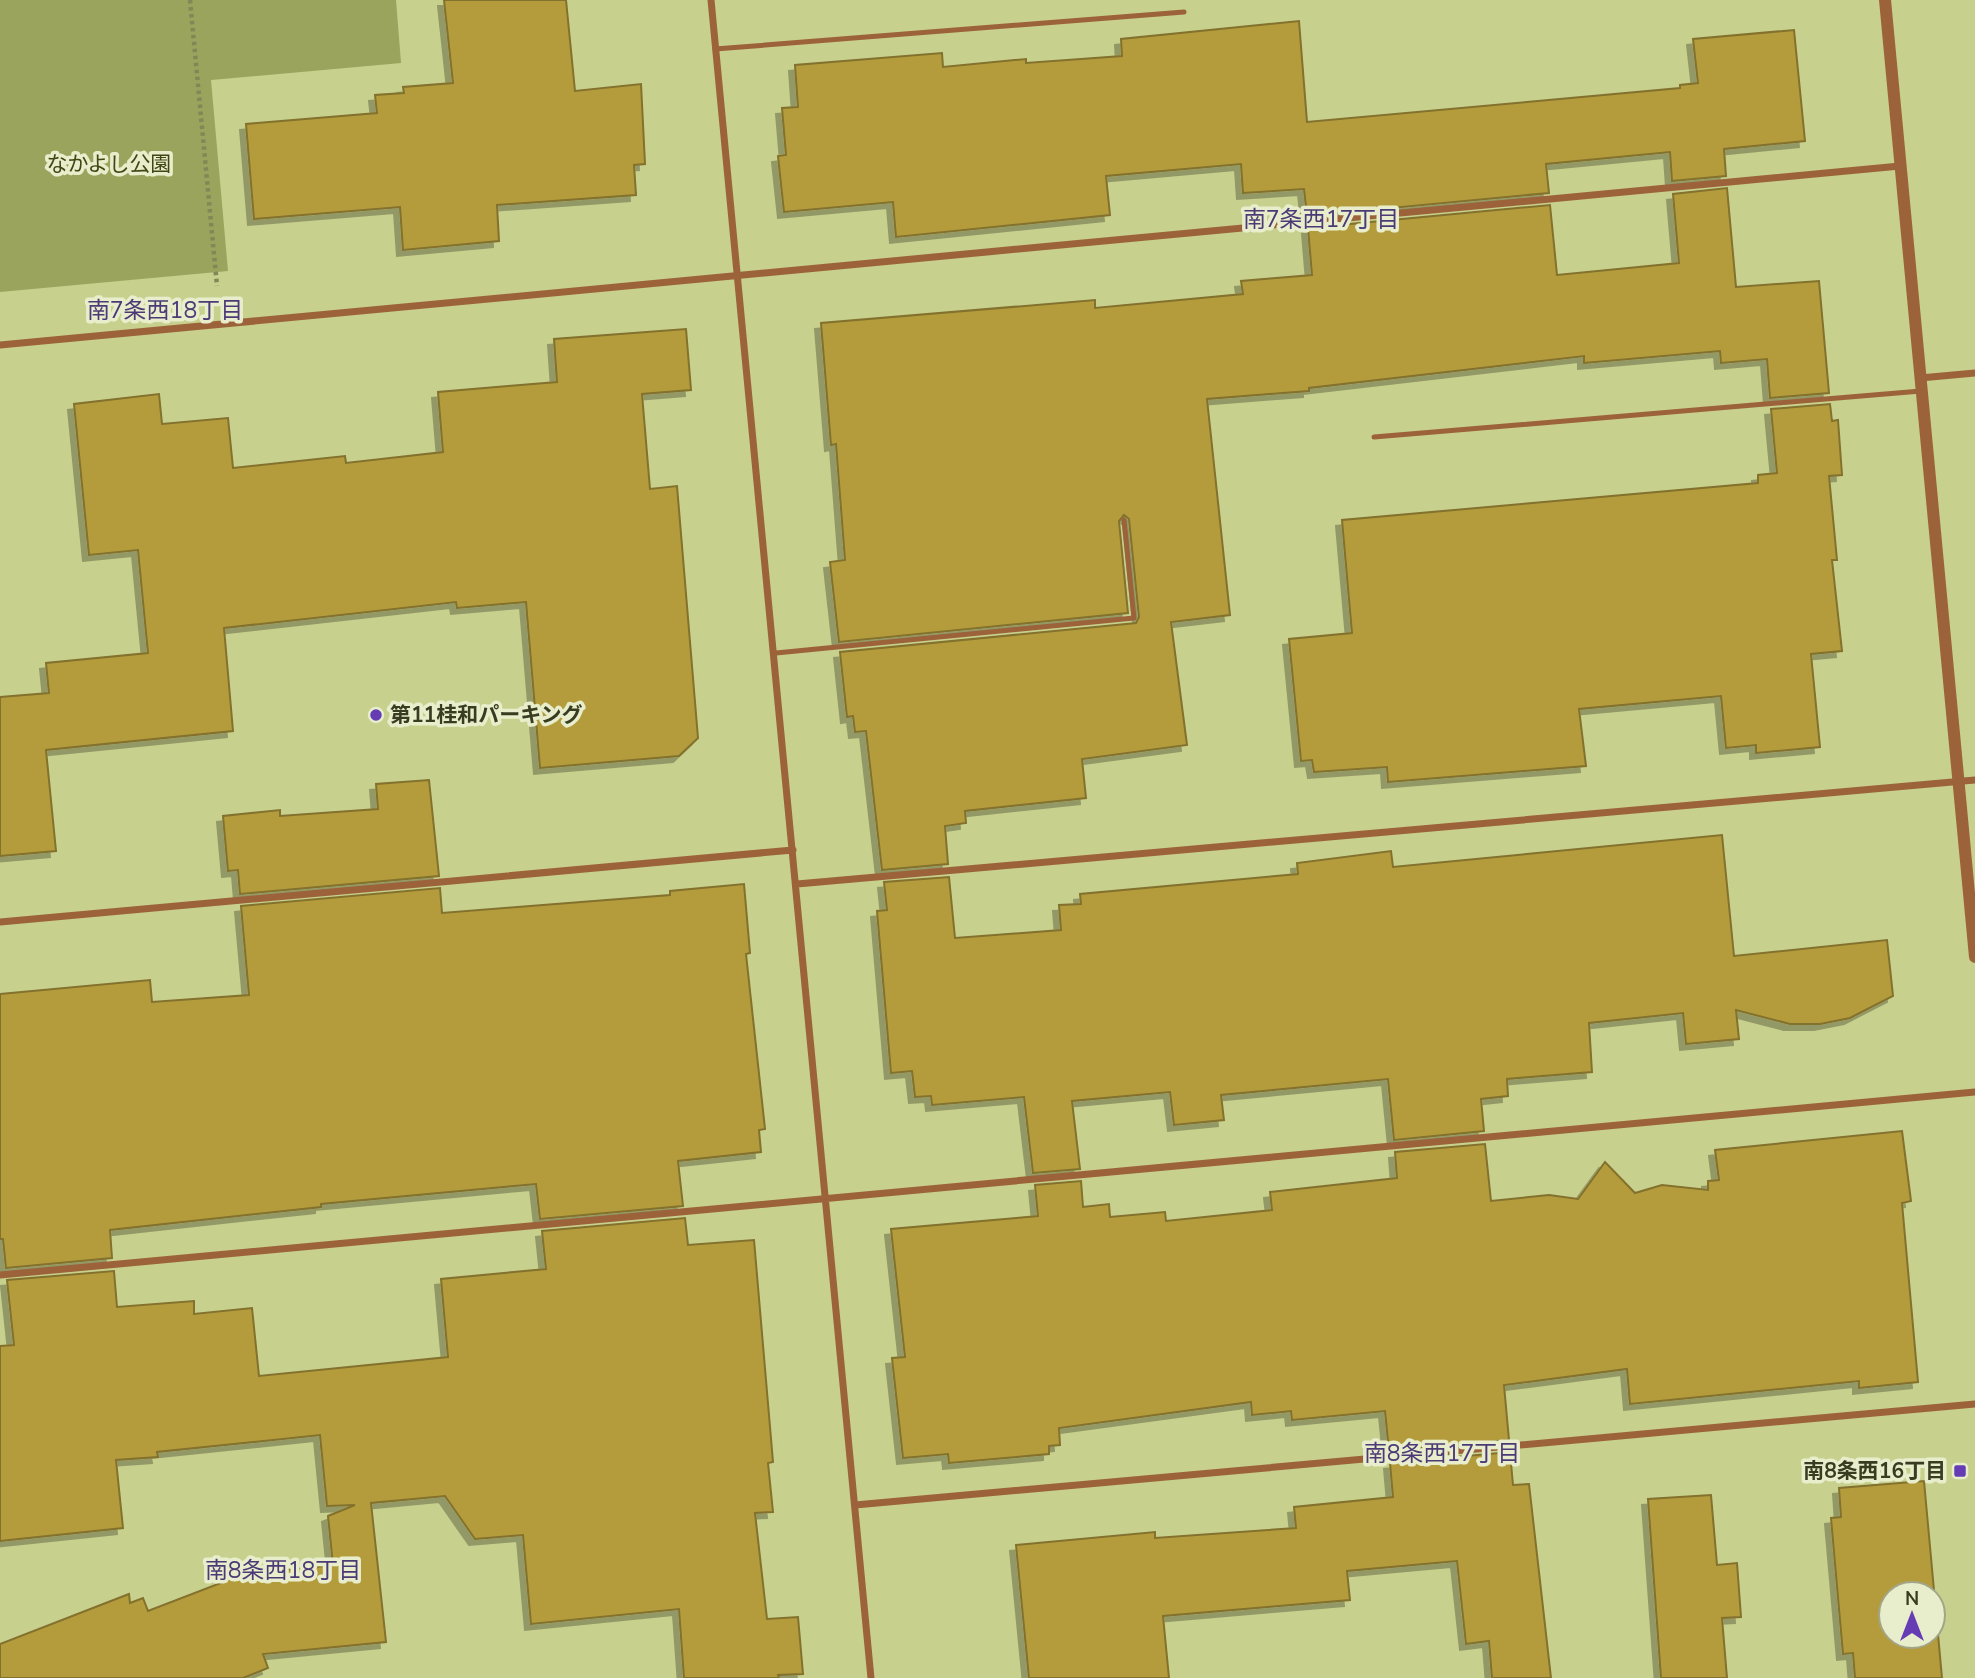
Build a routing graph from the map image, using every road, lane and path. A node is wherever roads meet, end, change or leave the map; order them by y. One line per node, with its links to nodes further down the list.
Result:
1 (190, 0): 8 (path)
2 (711, 0): 5 (street)
3 (1885, 0): 6 (street)
4 (1184, 12): 5 (lane)
5 (715, 49): 7 (street)
6 (1900, 166): 7 (street); 11 (street)
7 (739, 274): 9 (street); 14 (street)
8 (217, 286)
9 (0, 345)
10 (1975, 373): 11 (street)
11 (1920, 385): 12 (lane); 16 (street)
12 (1374, 437)
13 (1124, 520): 14 (lane)
14 (776, 653): 17 (street)
15 (1975, 780): 16 (street)
16 (1958, 782): 18 (street); 20 (street)
17 (793, 850): 18 (street); 19 (street)
18 (797, 884): 22 (street)
19 (0, 922)
20 (1975, 957)
21 (1975, 1092): 22 (street)
22 (826, 1198): 23 (street); 25 (street)
23 (0, 1275)
24 (1975, 1405): 25 (street)
25 (855, 1505): 26 (street)
26 (871, 1678)

